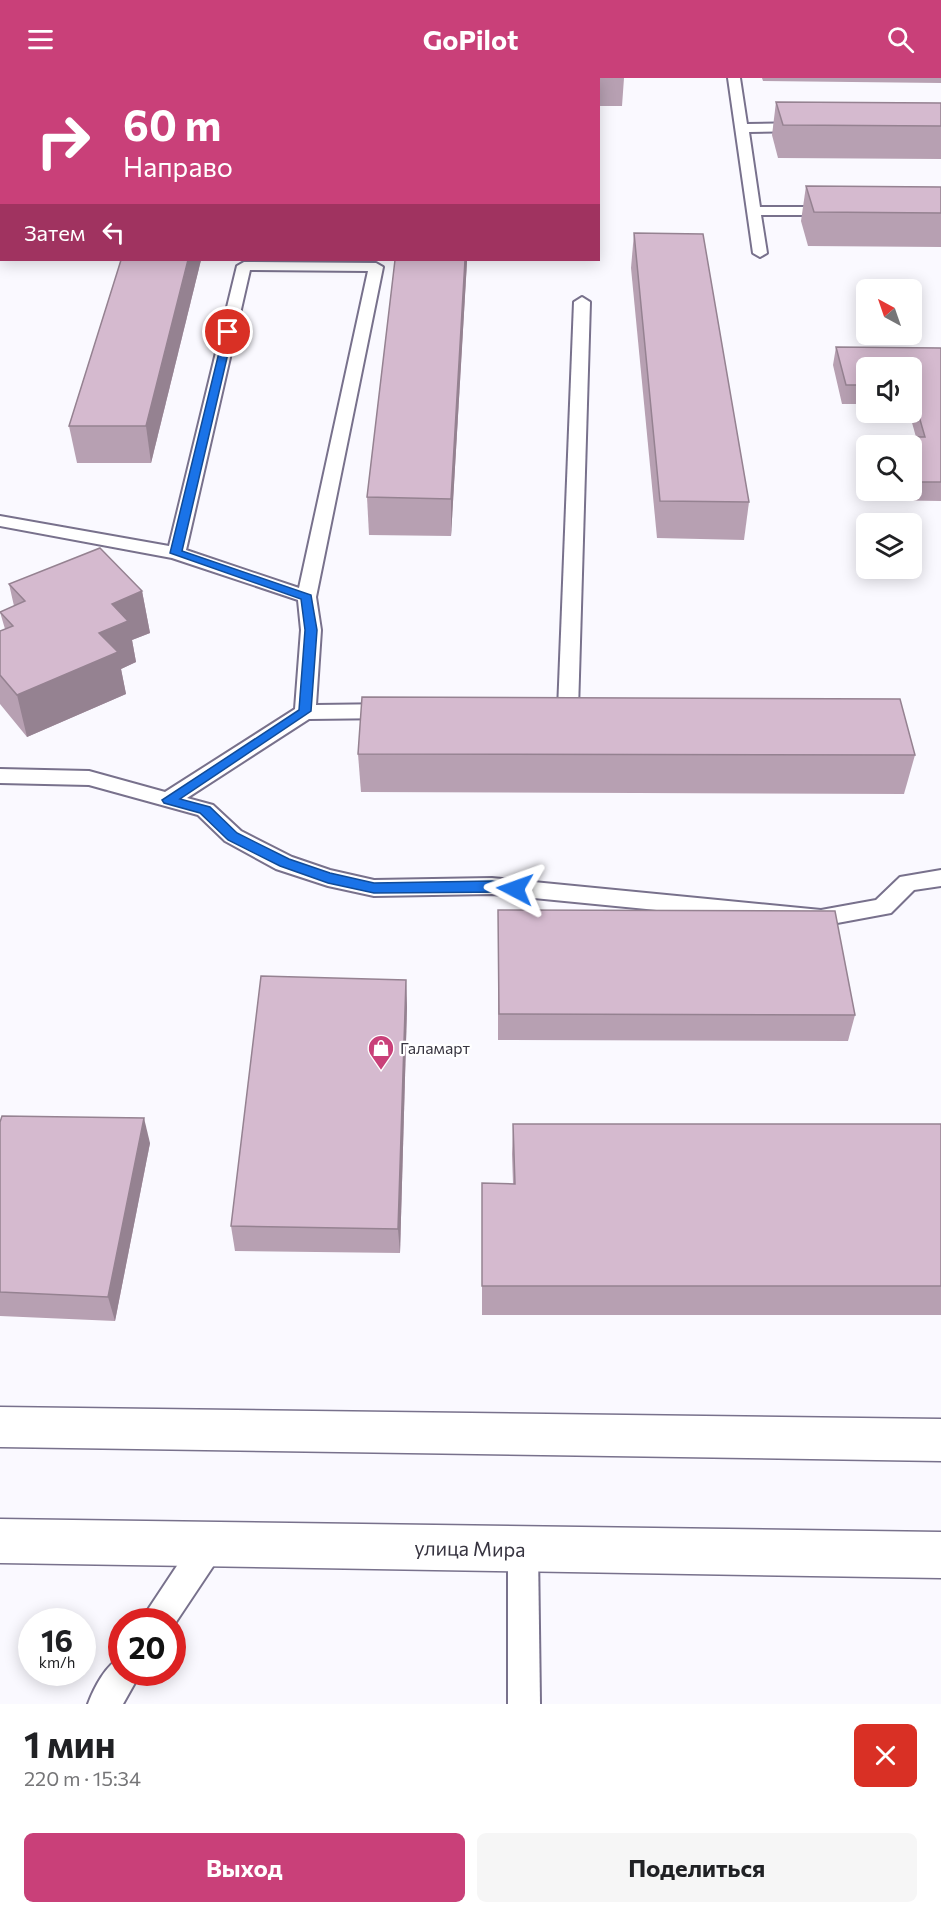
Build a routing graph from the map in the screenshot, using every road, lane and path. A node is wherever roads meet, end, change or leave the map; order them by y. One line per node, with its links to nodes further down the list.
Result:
1 (734, 78): 3 (lane)
2 (824, 127): 3 (lane)
3 (742, 128): 5 (lane)
4 (848, 210): 5 (lane)
5 (754, 211): 6 (lane)
6 (760, 252)
7 (582, 302): 12 (lane)
8 (0, 521): 9 (lane)
9 (176, 553): 10 (lane); 10 (lane)
10 (307, 597): 14 (lane)
11 (544, 710): 12 (lane)
12 (568, 710): 13 (lane)
13 (592, 710)
14 (305, 711): 15 (lane); 17 (lane)
15 (413, 711)
16 (0, 776): 17 (lane)
17 (168, 800): 18 (lane)
18 (941, 878)
19 (0, 1427): 20 (street)
20 (941, 1440)
21 (0, 1540): 22 (street, улица Мира)
22 (209, 1545): 23 (street, улица Мира); 25 (lane)
23 (523, 1550): 24 (street, улица Мира); 28 (lane)
24 (941, 1556)
25 (167, 1608)
26 (115, 1686): 27 (lane)
27 (104, 1704)
28 (524, 1704)

